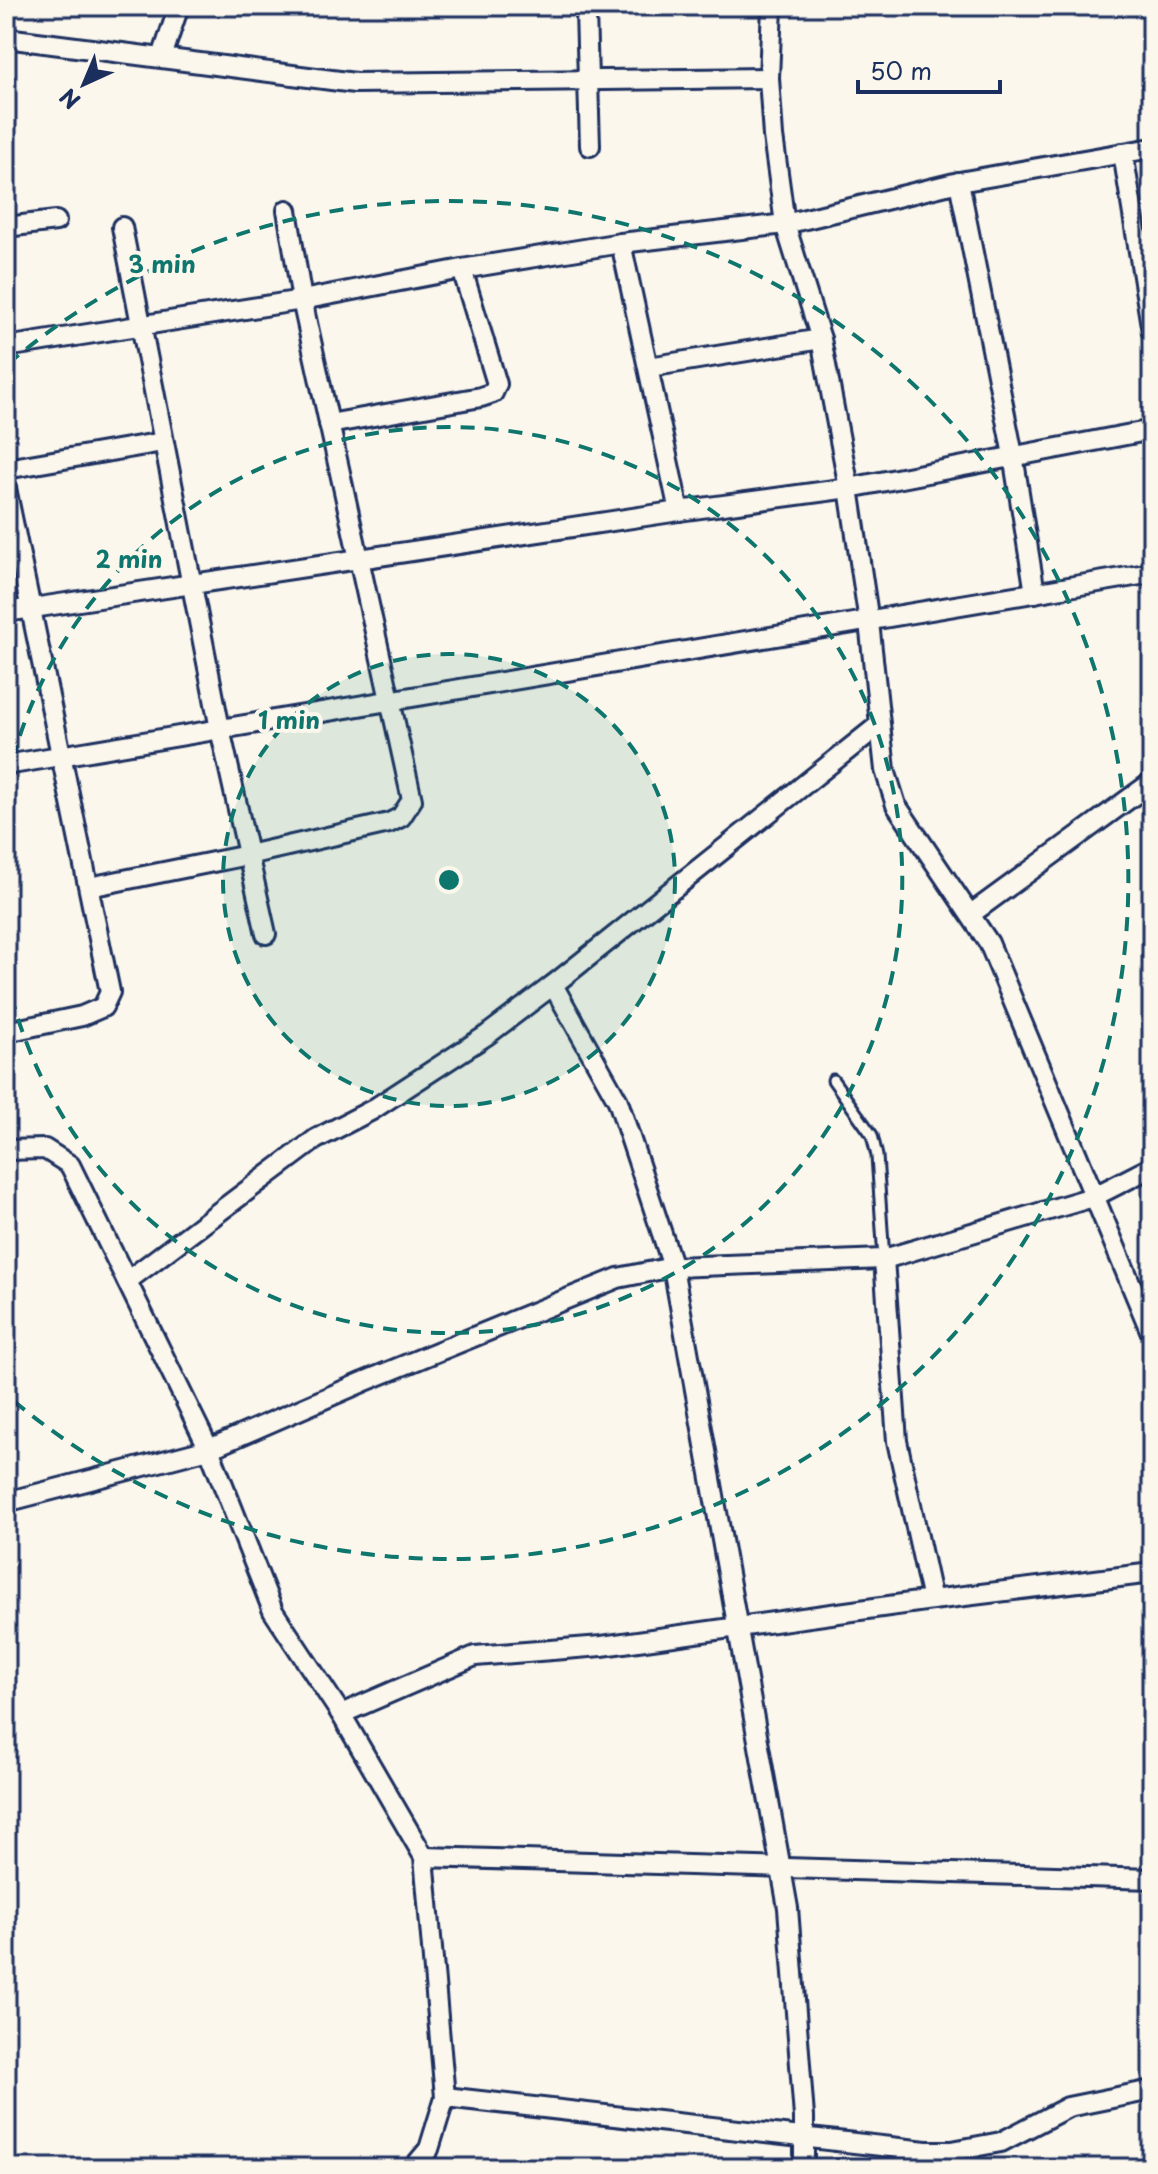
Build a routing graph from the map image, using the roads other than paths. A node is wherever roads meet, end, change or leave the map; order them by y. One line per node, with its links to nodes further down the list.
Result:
1 (179, 6): 5 (street)
2 (772, 6): 6 (street)
3 (586, 12): 7 (street)
4 (6, 38): 5 (street)
5 (162, 57): 7 (street)
6 (769, 78): 7 (street); 14 (street)
7 (588, 80): 8 (street)
8 (590, 146)
9 (1152, 148): 10 (street)
10 (1123, 153): 11 (street); 21 (street)
11 (959, 182): 14 (street); 28 (street)
12 (287, 210): 19 (street)
13 (56, 221): 15 (street)
14 (785, 224): 17 (street); 22 (street)
15 (6, 227)
16 (122, 227): 20 (street)
17 (621, 243): 18 (street); 24 (street)
18 (462, 269): 19 (street); 25 (street)
19 (302, 300): 20 (street); 25 (street)
20 (141, 325): 23 (street); 27 (street)
21 (1152, 332)
22 (821, 339): 24 (street); 31 (street)
23 (6, 347)
24 (649, 367): 32 (street)
25 (329, 424): 33 (street)
26 (1152, 430): 28 (street)
27 (163, 442): 29 (street); 35 (street)
28 (1013, 455): 31 (street); 36 (street)
29 (6, 469)
30 (6, 488): 37 (street)
31 (849, 488): 32 (street); 39 (street)
32 (679, 511): 33 (street)
33 (359, 559): 35 (street); 40 (street)
34 (1152, 573): 36 (street)
35 (192, 585): 37 (street); 42 (street)
36 (1035, 593): 39 (street)
37 (29, 609): 38 (street); 43 (street)
38 (6, 612)
39 (869, 622): 40 (street); 41 (street)
40 (390, 699): 42 (street); 46 (street)
41 (879, 725): 48 (street); 50 (street)
42 (220, 729): 43 (street); 46 (street)
43 (62, 755): 44 (street); 47 (street)
44 (6, 765)
45 (1152, 782): 48 (street)
46 (248, 855): 47 (street); 49 (street)
47 (89, 887): 51 (street)
48 (971, 914): 55 (street)
49 (266, 934)
50 (553, 985): 57 (street); 58 (street)
51 (6, 1032)
52 (833, 1080): 56 (lane)
53 (6, 1150): 58 (street)
54 (1152, 1167): 55 (street)
55 (1093, 1197): 56 (street); 59 (street)
56 (884, 1259): 57 (street); 63 (street)
57 (673, 1267): 60 (street); 64 (street)
58 (127, 1281): 60 (street)
59 (1152, 1335)
60 (209, 1449): 61 (street); 65 (street)
61 (6, 1502)
62 (1152, 1573): 63 (street)
63 (932, 1600): 64 (street)
64 (739, 1626): 65 (street); 67 (street)
65 (341, 1714): 66 (street)
66 (424, 1857): 67 (street); 70 (street)
67 (781, 1867): 68 (street); 71 (street)
68 (1152, 1879)
69 (1152, 2090): 71 (street)
70 (445, 2097): 71 (street); 72 (street)
71 (804, 2135): 73 (street)
72 (413, 2168)
73 (804, 2168)

